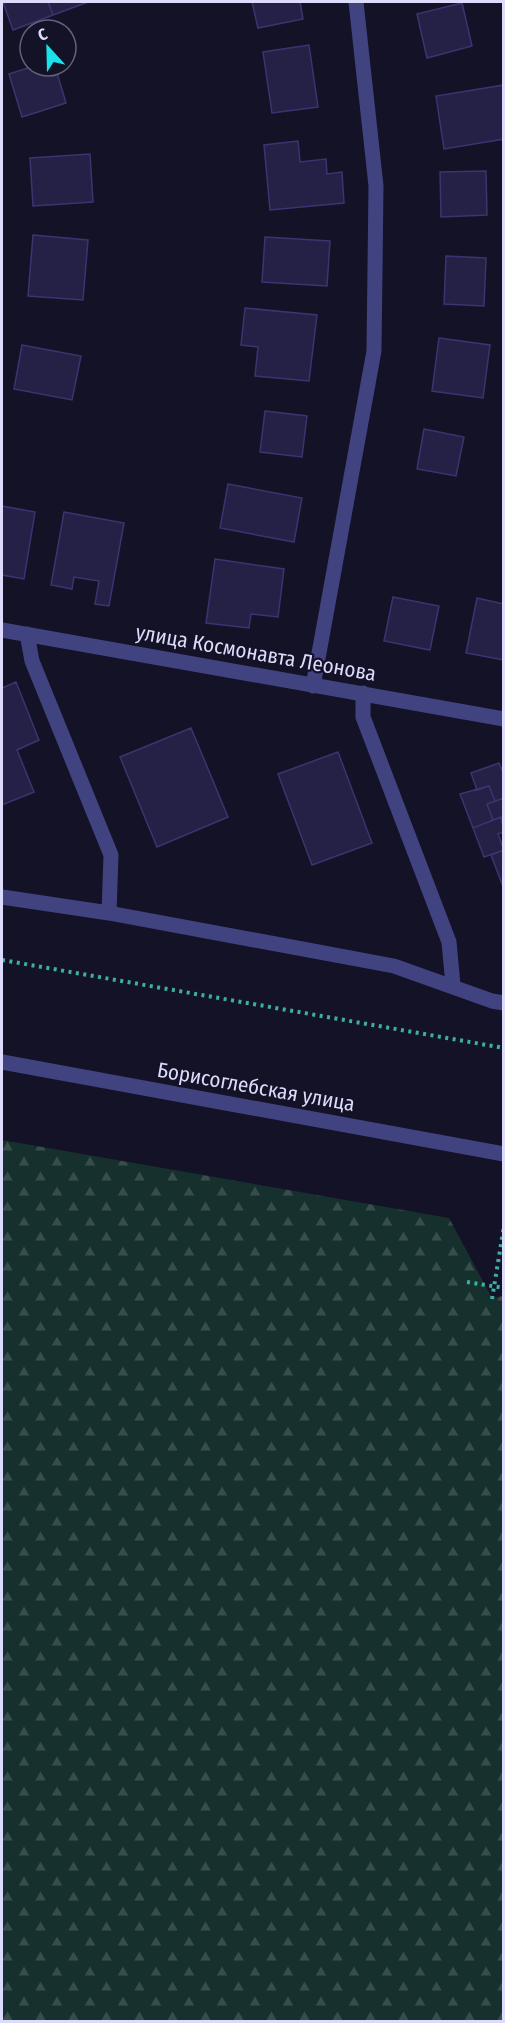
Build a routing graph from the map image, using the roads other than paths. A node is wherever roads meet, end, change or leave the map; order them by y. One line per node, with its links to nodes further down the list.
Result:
1 (356, 2): 4 (street)
2 (2, 630): 3 (street, улица Космонавта Леонова)
3 (27, 634): 4 (street, улица Космонавта Леонова); 8 (street)
4 (313, 686): 5 (street, улица Космонавта Леонова)
5 (363, 693): 6 (street, улица Космонавта Леонова); 9 (street)
6 (504, 719)
7 (2, 897): 8 (street)
8 (109, 913): 9 (street)
9 (453, 985): 10 (street)
10 (504, 1003)
11 (2, 1062): 12 (street, Борисоглебская улица)
12 (504, 1154)

